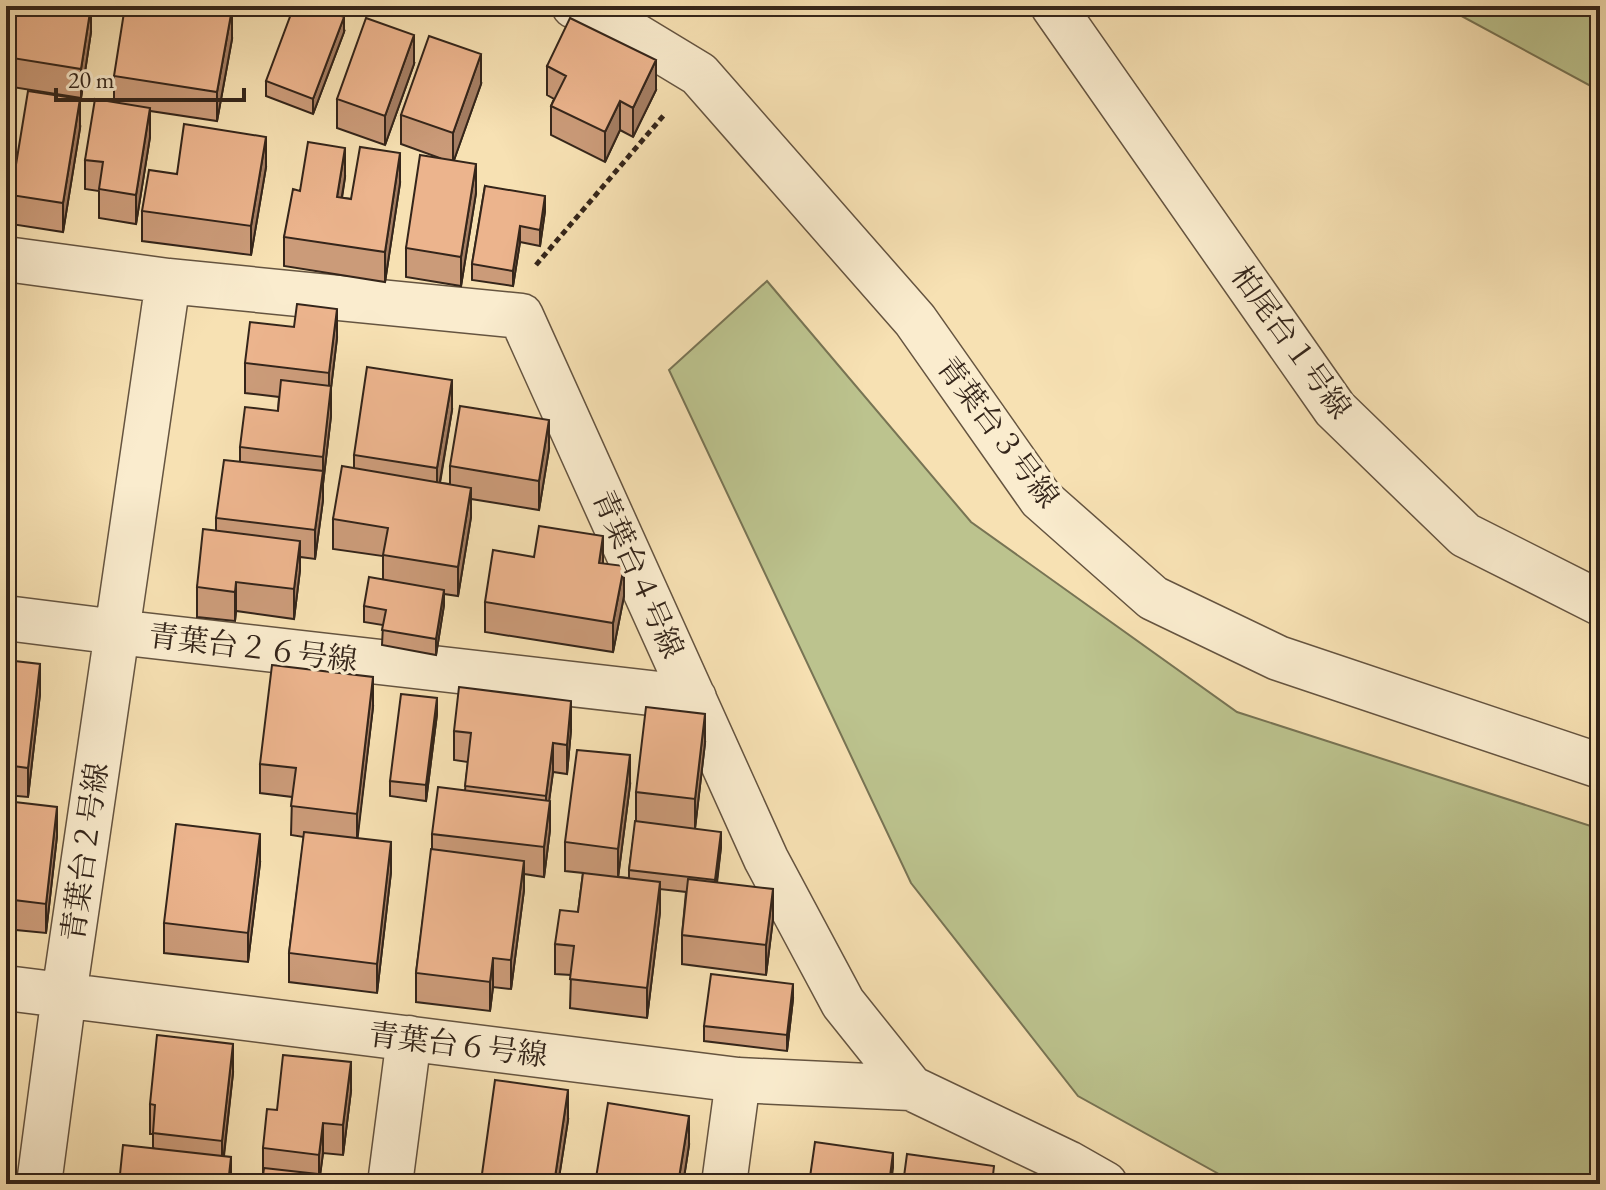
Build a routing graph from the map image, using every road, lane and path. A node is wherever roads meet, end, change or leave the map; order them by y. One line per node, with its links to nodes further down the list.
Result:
1 (574, 6): 3 (street, 青葉台３号線)
2 (1053, 6): 7 (street, 柏尾台１号線)
3 (699, 74): 6 (path); 11 (street, 青葉台３号線)
4 (6, 259): 5 (street)
5 (168, 281): 6 (street); 9 (street, 青葉台２６号線)
6 (521, 316): 10 (street, 青葉台４号線)
7 (1600, 603)
8 (6, 618): 9 (street)
9 (117, 632): 10 (street, 青葉台２６号線); 13 (street, 青葉台２号線)
10 (694, 698): 16 (street, 青葉台４号線)
11 (1600, 766)
12 (6, 988): 13 (street, 青葉台６号線)
13 (64, 995): 14 (street, 青葉台６号線); 18 (street, 青葉台２号線)
14 (409, 1038): 15 (street, 青葉台６号線); 19 (street)
15 (738, 1080): 16 (street, 青葉台６号線); 20 (street)
16 (911, 1088): 17 (street, 青葉台４号線)
17 (1079, 1177)
18 (39, 1184)
19 (390, 1184)
20 (724, 1184)

